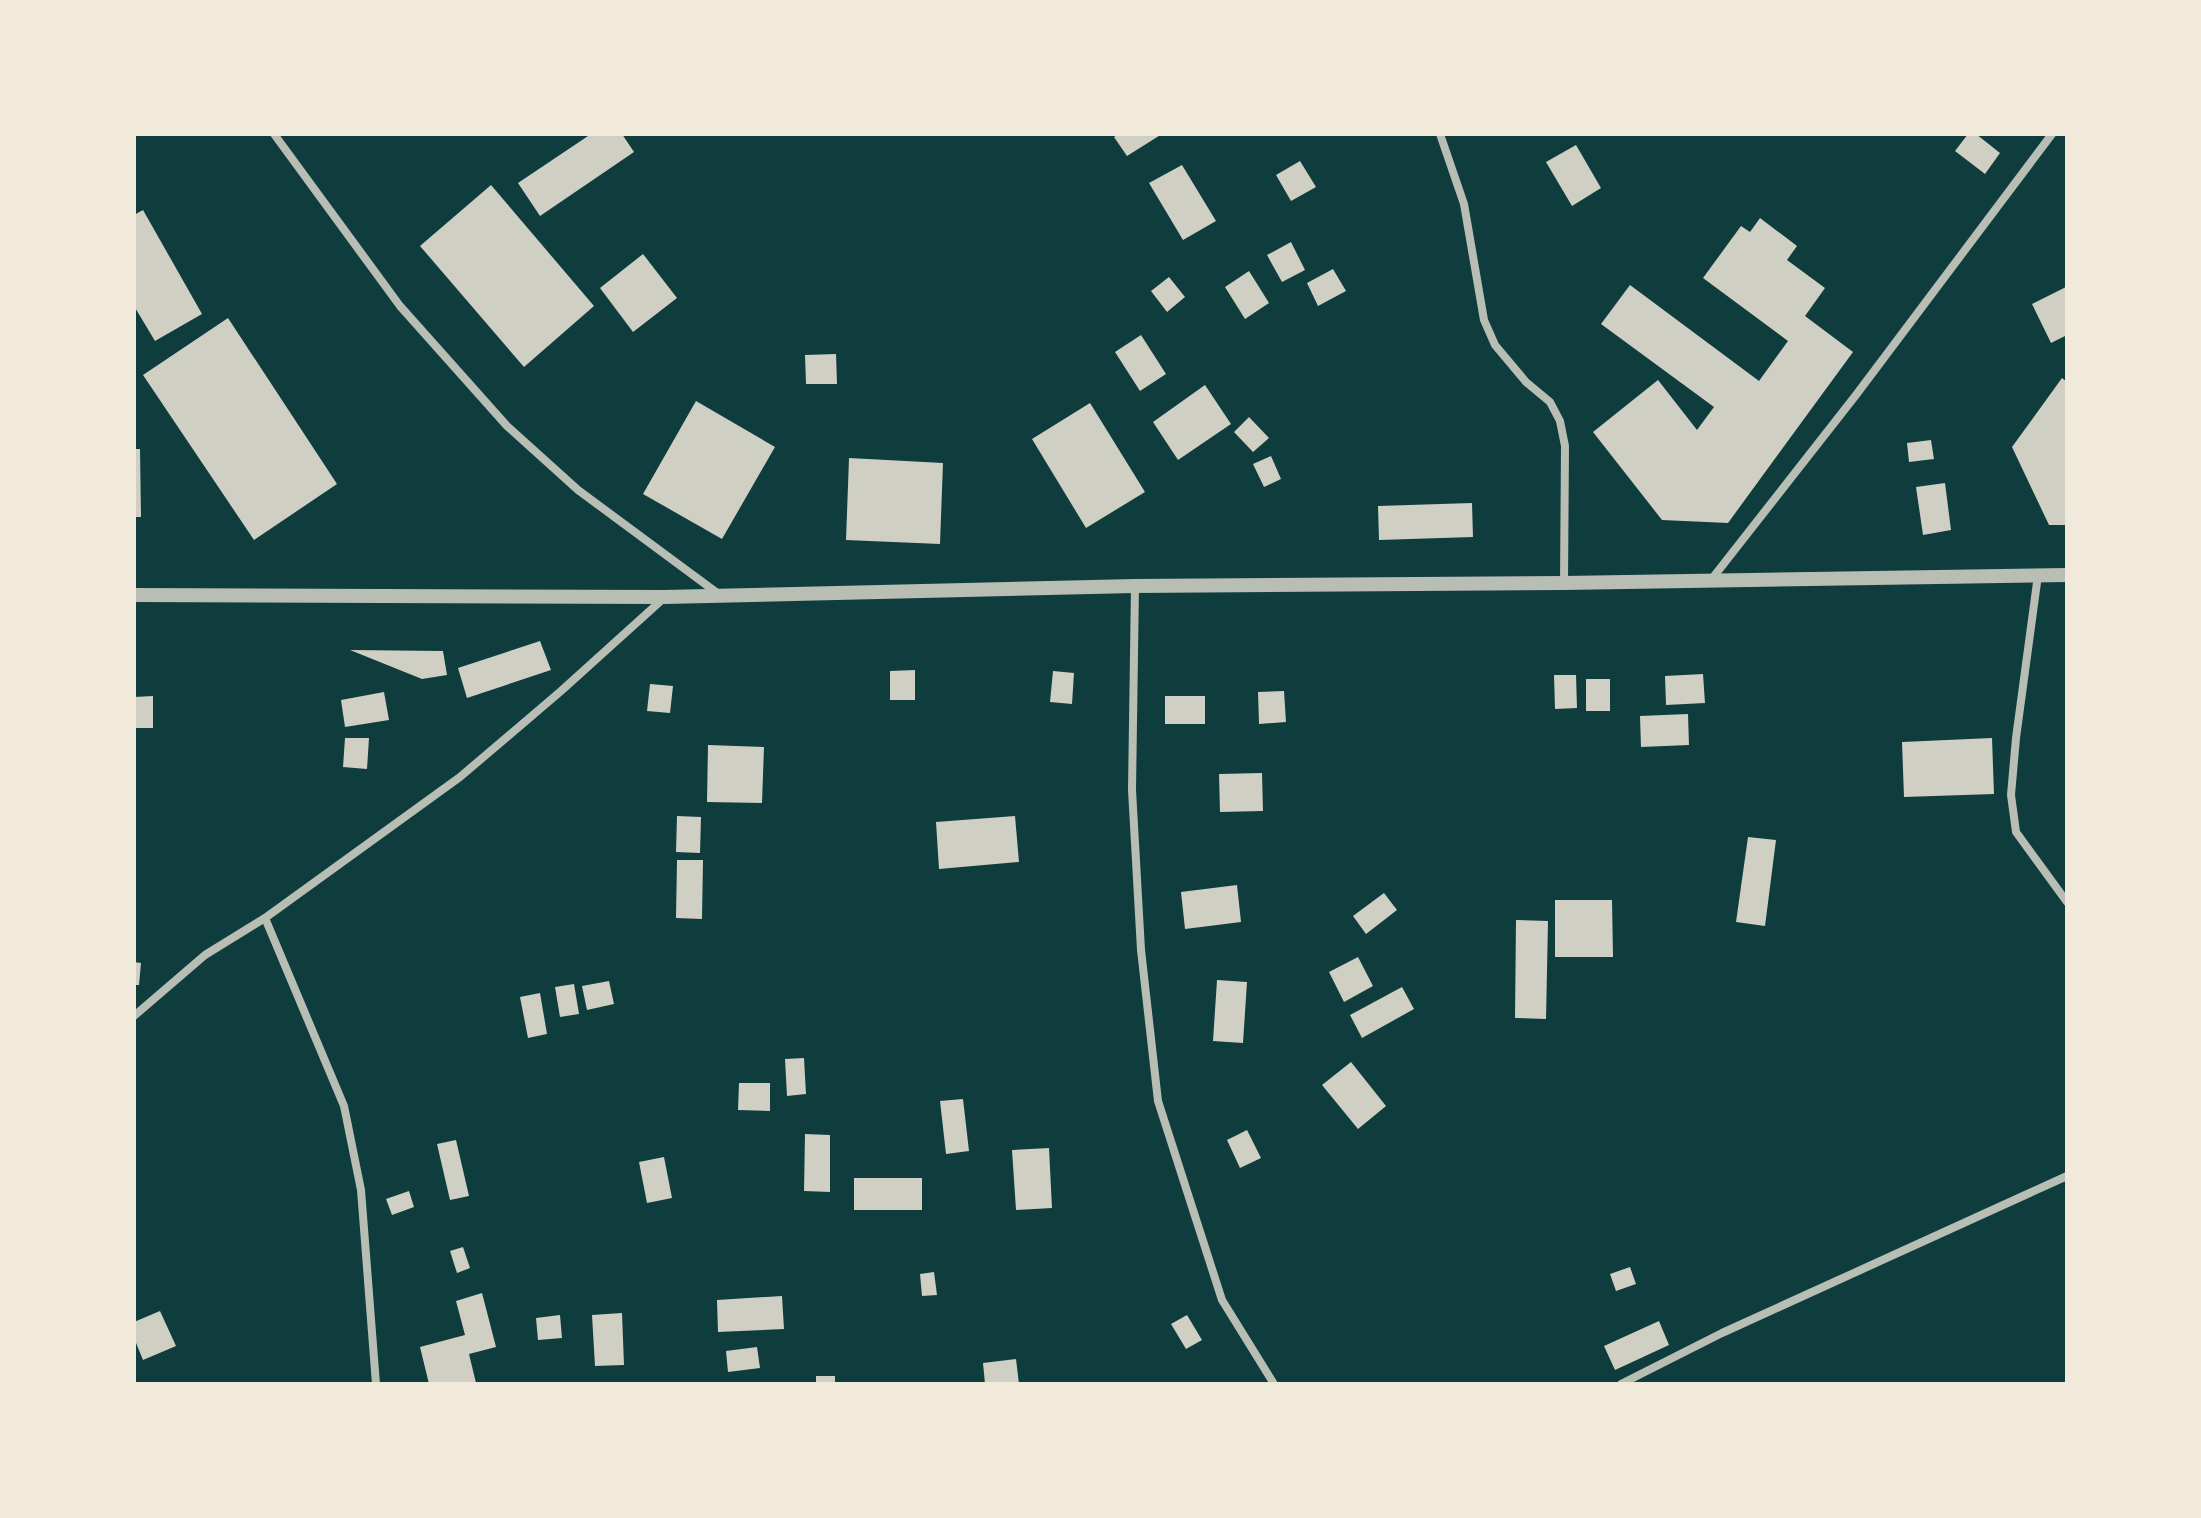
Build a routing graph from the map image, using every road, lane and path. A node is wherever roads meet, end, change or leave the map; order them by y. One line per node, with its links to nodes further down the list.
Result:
1 (274, 134): 10 (street)
2 (1440, 134): 7 (street)
3 (2052, 134): 6 (street)
4 (2038, 575): 5 (street); 6 (street); 12 (street)
5 (2067, 575)
6 (1711, 580): 7 (street)
7 (1564, 583): 8 (street)
8 (1135, 586): 10 (street); 17 (street)
9 (134, 595): 11 (street)
10 (721, 596): 11 (street)
11 (664, 597): 13 (street)
12 (2067, 902)
13 (265, 918): 14 (street); 16 (street)
14 (134, 1016)
15 (2067, 1176): 18 (street)
16 (376, 1384)
17 (1274, 1384)
18 (1621, 1384)

